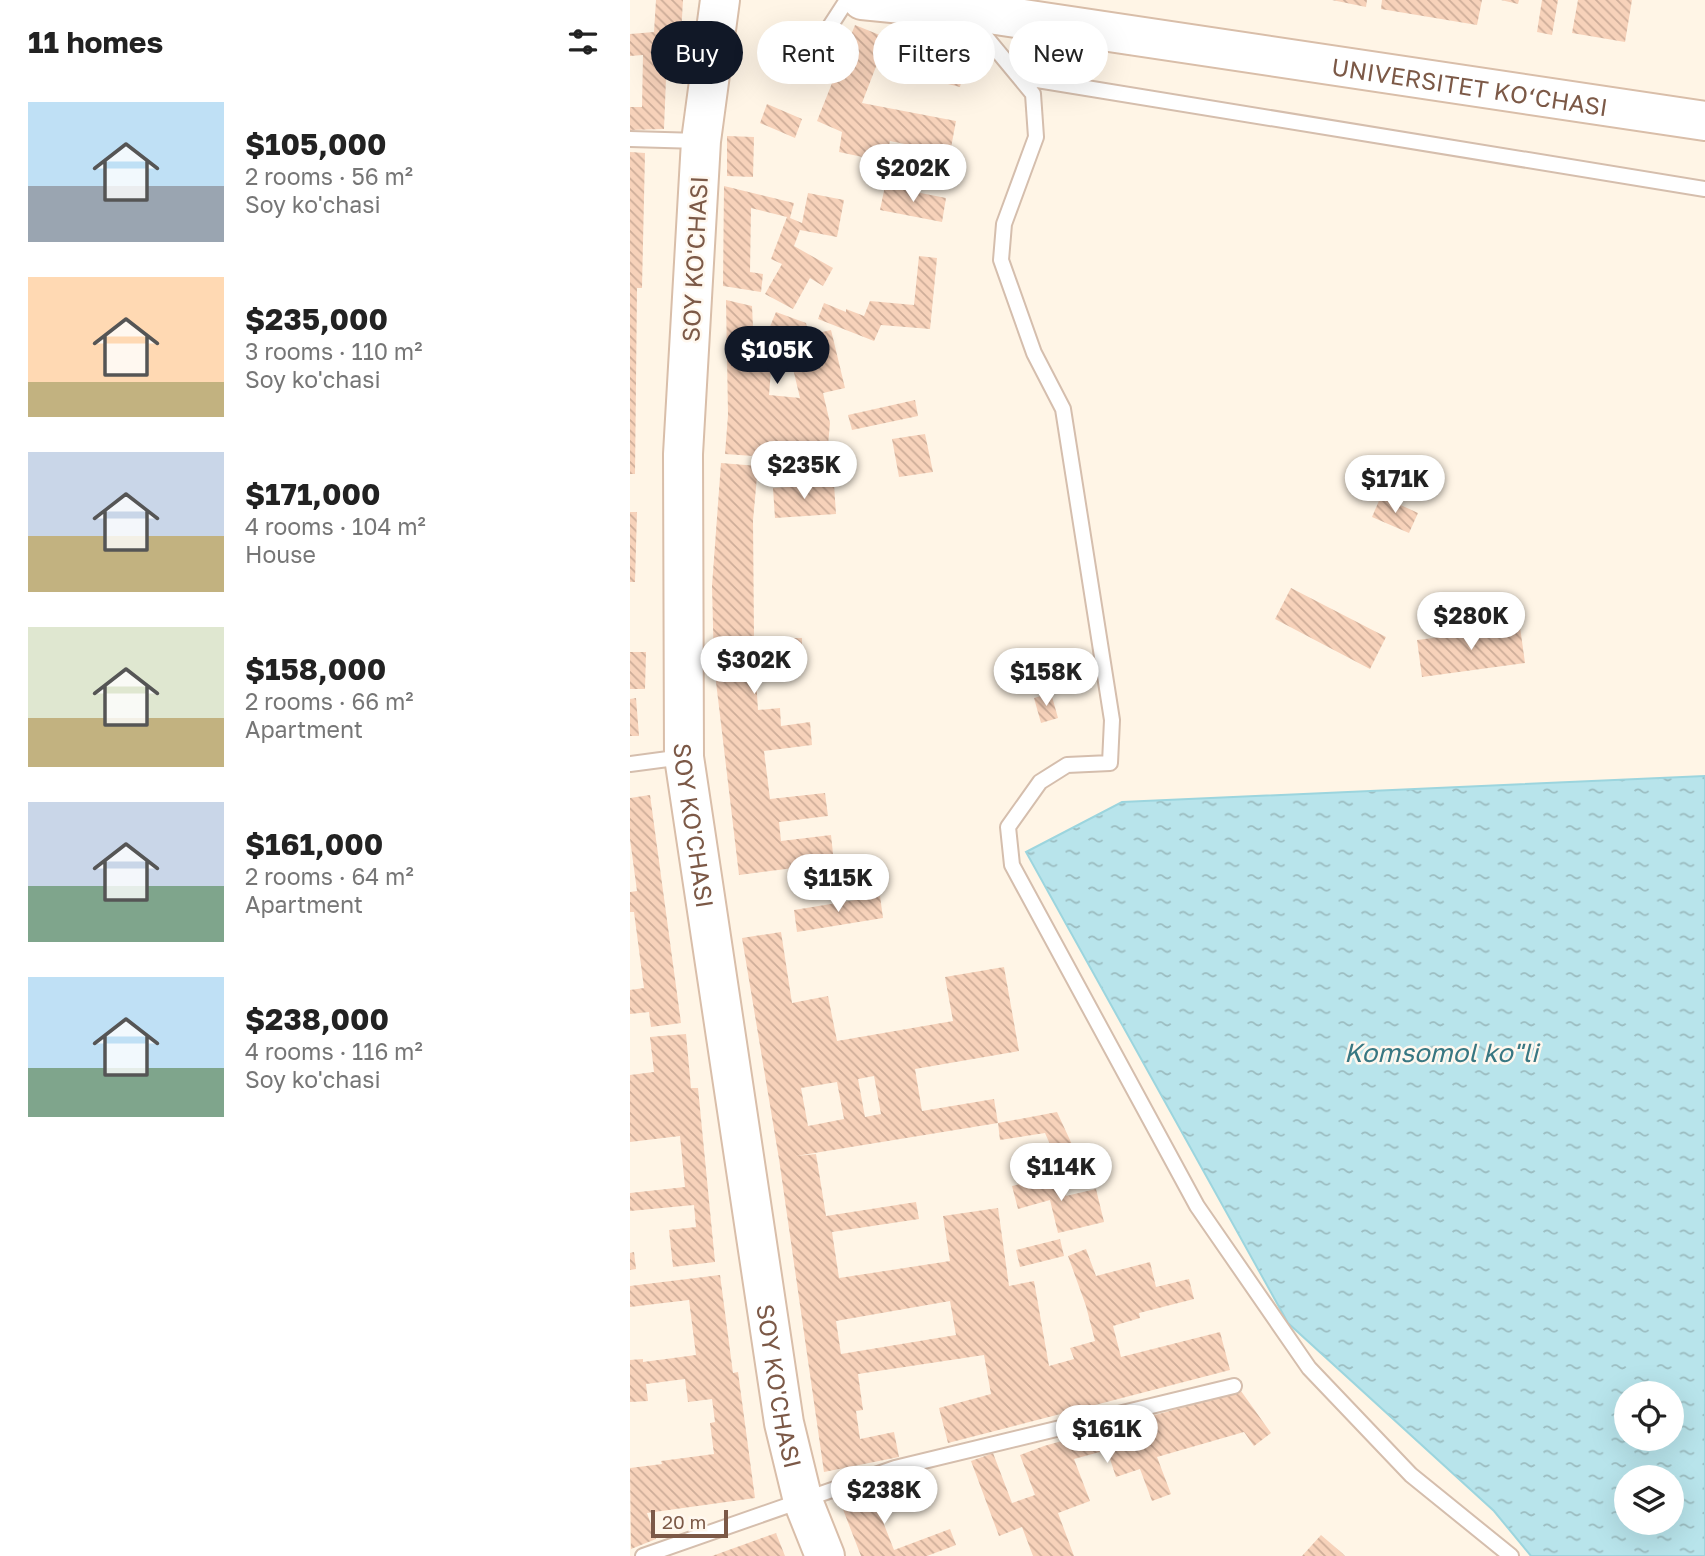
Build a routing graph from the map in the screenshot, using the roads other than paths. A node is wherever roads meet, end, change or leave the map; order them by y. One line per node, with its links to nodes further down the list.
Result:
1 (720, 0): 11 (main road, SOY KO'CHASI)
2 (847, 0): 5 (lane)
3 (862, 0): 4 (main road, UNIVERSITET KО‘CHASI)
4 (963, 10): 6 (lane); 9 (main road, UNIVERSITET KО‘CHASI)
5 (833, 21)
6 (1009, 65)
7 (1025, 84): 19 (lane)
8 (1062, 84): 12 (lane)
9 (1705, 121)
10 (630, 139): 11 (lane)
11 (701, 141): 13 (main road, SOY KO'CHASI)
12 (1705, 189)
13 (684, 757): 14 (lane); 16 (main road, SOY KO'CHASI)
14 (630, 764)
15 (1234, 1387): 16 (lane)
16 (803, 1501): 17 (lane); 18 (main road, SOY KO'CHASI)
17 (643, 1556)
18 (825, 1556)
19 (1511, 1556)

